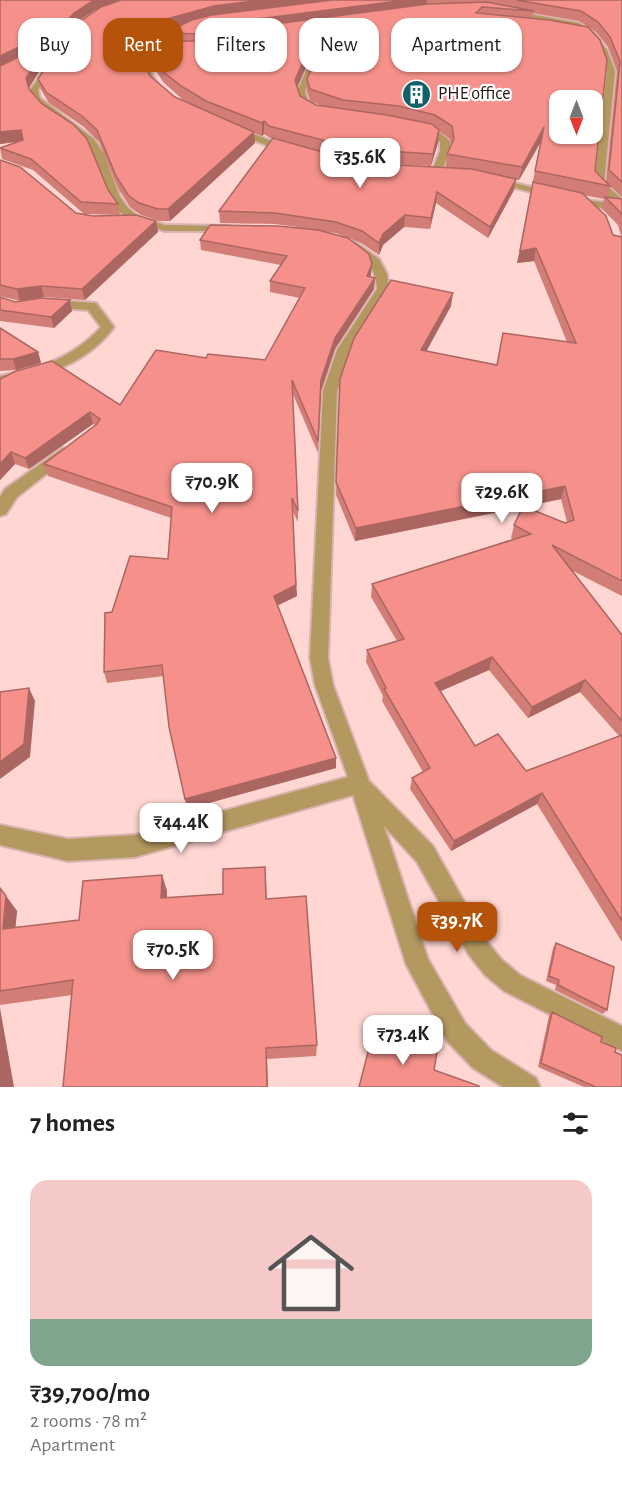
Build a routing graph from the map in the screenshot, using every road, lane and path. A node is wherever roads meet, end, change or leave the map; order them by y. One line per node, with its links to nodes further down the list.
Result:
1 (505, 12): 5 (street)
2 (194, 25): 4 (street)
3 (524, 25): 5 (street)
4 (183, 29)
5 (591, 35): 17 (street)
6 (0, 72): 20 (street)
7 (147, 72): 9 (street)
8 (310, 72): 10 (street)
9 (159, 88)
10 (331, 115)
11 (222, 124): 13 (street)
12 (406, 126): 14 (street)
13 (293, 152)
14 (448, 172)
15 (479, 177): 16 (street)
16 (585, 203): 17 (street); 18 (street)
17 (622, 206)
18 (602, 219)
19 (116, 221): 20 (street)
20 (136, 221): 21 (street)
21 (243, 230)
22 (332, 238): 27 (street)
23 (35, 305): 24 (street)
24 (0, 380)
25 (76, 443): 26 (street)
26 (0, 510)
27 (357, 784): 28 (street); 29 (street); 30 (street)
28 (0, 835)
29 (622, 1039)
30 (527, 1087)

